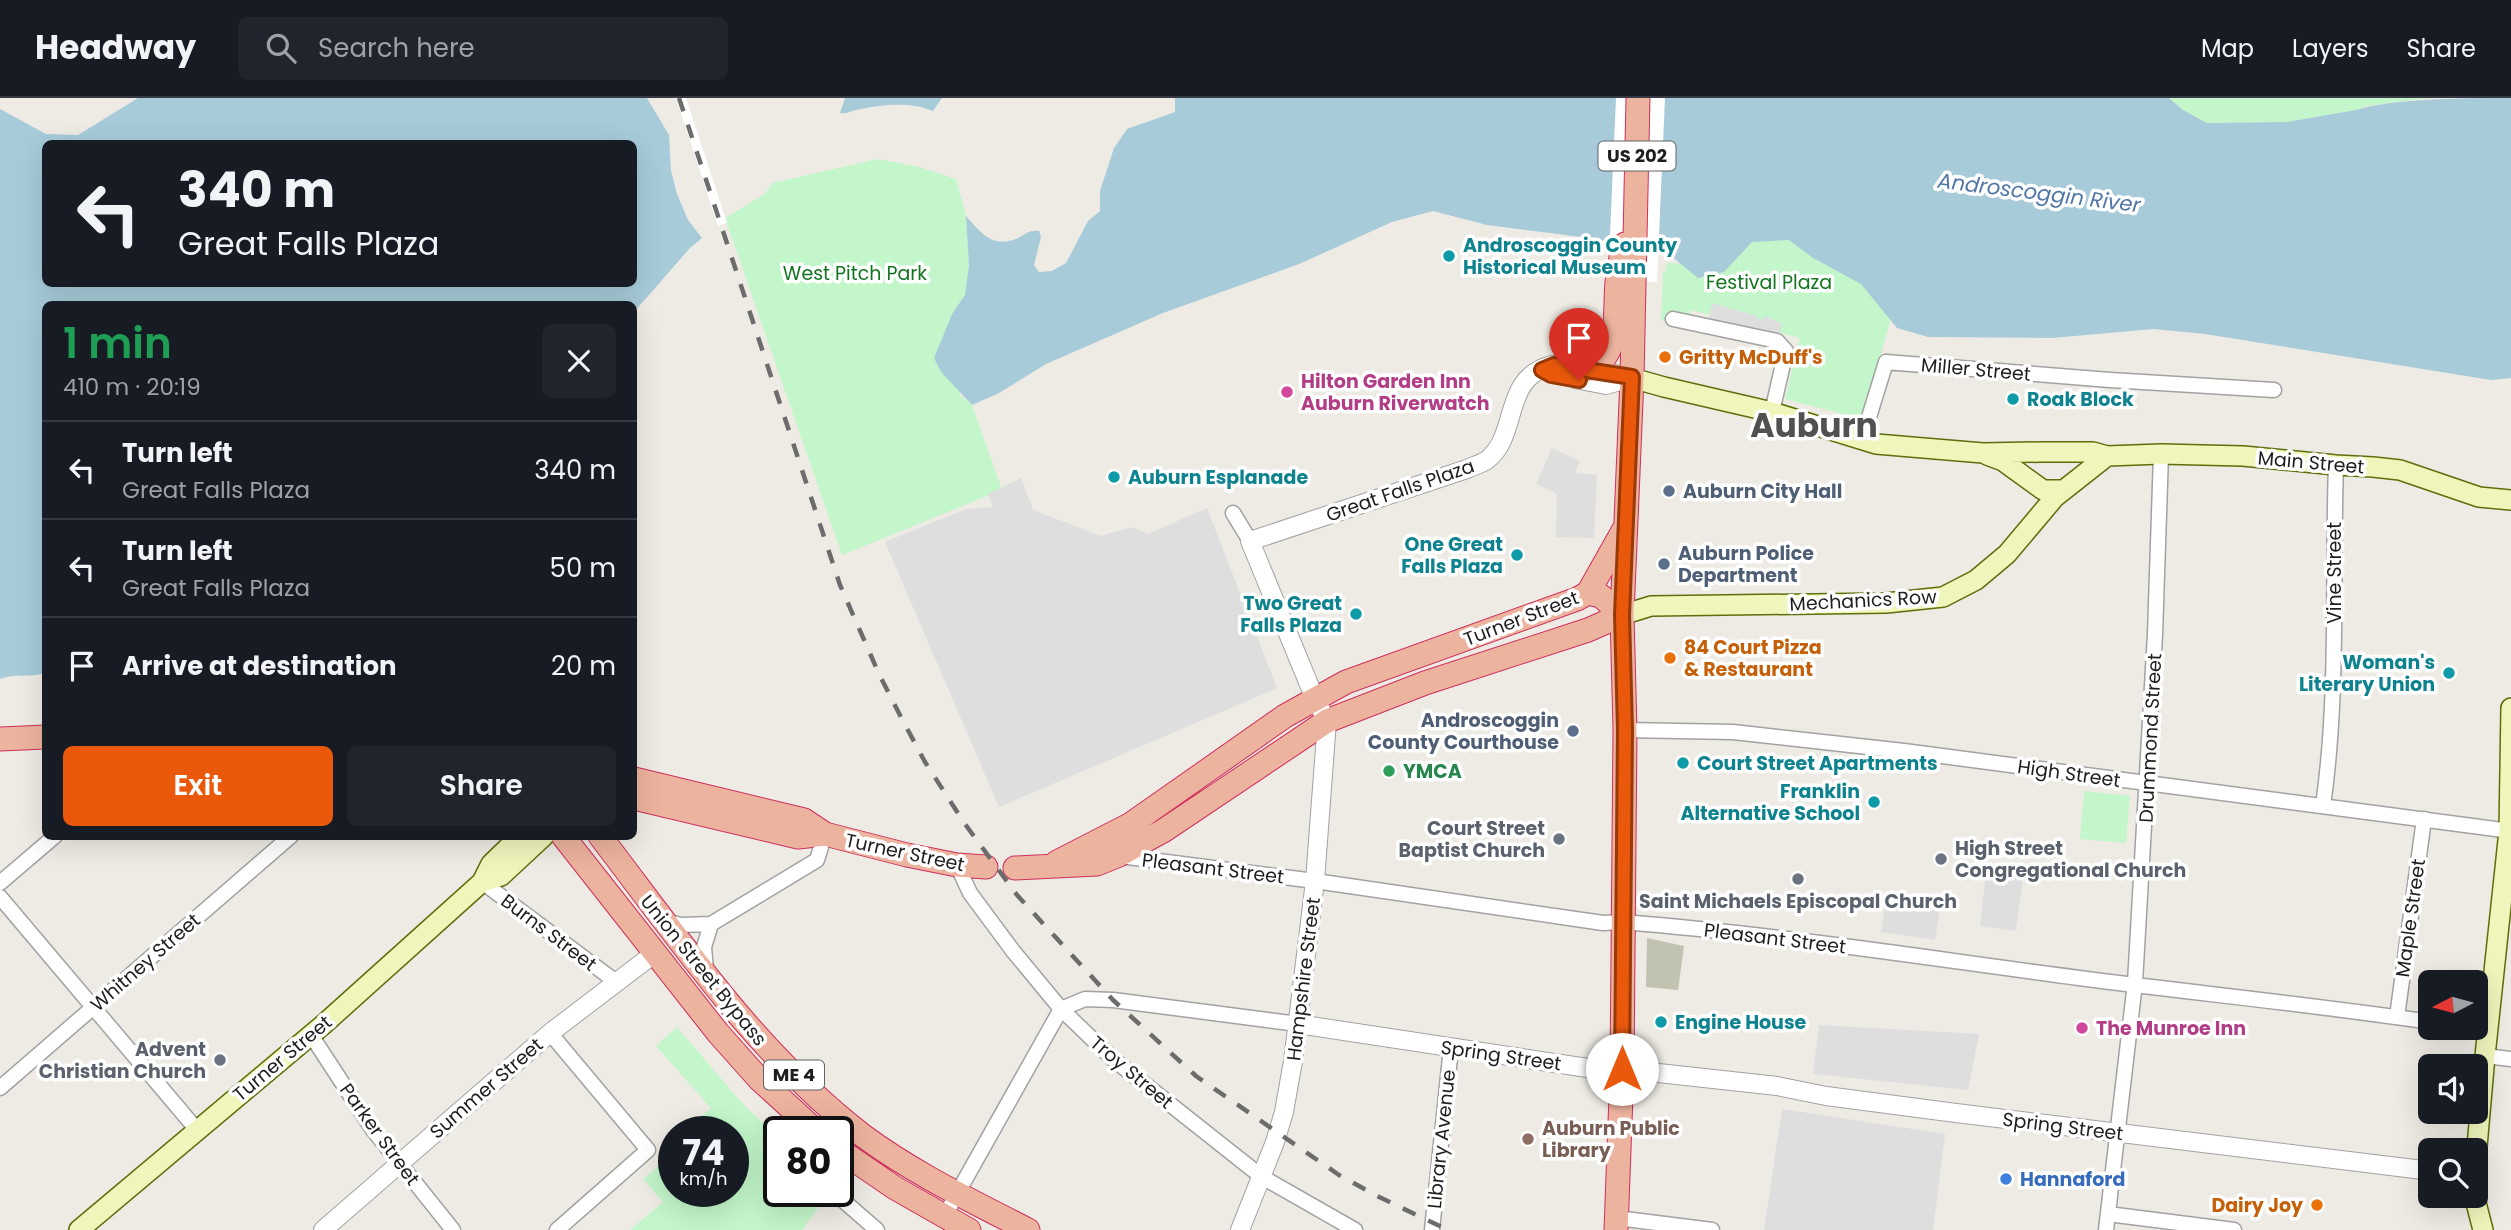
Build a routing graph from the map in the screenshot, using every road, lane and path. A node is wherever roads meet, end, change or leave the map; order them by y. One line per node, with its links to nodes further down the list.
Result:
1 (1638, 101): 2 (highway, US 202)
2 (1625, 281): 5 (highway); 6 (highway, US 202)
3 (1673, 319): 8 (street)
4 (1542, 370): 5 (street); 6 (street); 19 (street, Great Falls Plaza)
5 (1585, 370): 6 (street)
6 (1632, 377): 8 (main road, Main Street); 18 (highway, US 202)
7 (2274, 390): 9 (street, Miller Street)
8 (1772, 412): 9 (main road, Main Street)
9 (1862, 440): 10 (main road, Main Street)
10 (1983, 453): 11 (main road, Main Street); 15 (main road, Main Street)
11 (2060, 453): 13 (main road, Main Street); 15 (main road)
12 (2161, 454): 13 (main road, Main Street); 14 (main road, Main Street); 29 (street, Drummond Street)
13 (2107, 456): 15 (main road)
14 (2336, 465): 16 (main road, Main Street); 31 (street, Vine Street)
15 (2063, 490): 21 (main road, Mechanics Row)
16 (2511, 500)
17 (1233, 513): 19 (street)
18 (1626, 525): 20 (highway); 21 (highway, US 202)
19 (1250, 541): 22 (street)
20 (1588, 593): 21 (highway, Turner Street); 22 (highway, Turner Street)
21 (1622, 615): 24 (highway, Turner Street); 25 (highway, US 202)
22 (1315, 699): 24 (street); 43 (highway, Turner Street)
23 (2511, 708): 33 (main road)
24 (1327, 721): 41 (highway, Turner Street); 46 (street, Hampshire Street)
25 (1625, 730): 29 (street, High Street); 51 (highway, US 202)
26 (42, 737): 27 (highway)
27 (0, 739)
28 (637, 780): 34 (highway, Turner Street)
29 (2148, 784): 31 (street, High Street); 57 (street, Drummond Street)
30 (637, 799): 34 (highway, Turner Street)
31 (2323, 806): 32 (street, High Street)
32 (2424, 819): 33 (street, High Street); 61 (street, Maple Street)
33 (2510, 831): 53 (main road)
34 (824, 834): 42 (highway, Turner Street); 52 (street)
35 (50, 840): 48 (street)
36 (285, 840): 59 (street, Whitney Street)
37 (516, 840): 47 (main road, Turner Street)
38 (540, 840): 47 (main road, Turner Street)
39 (566, 840): 54 (highway, Union Street Bypass / ME 4)
40 (603, 840): 50 (highway, Union Street Bypass / ME 4)
41 (1119, 855): 43 (highway, Turner Street); 46 (street, Pleasant Street)
42 (957, 865): 44 (highway, Turner Street); 60 (street, Troy Street)
43 (1051, 865): 45 (highway, Turner Street)
44 (986, 867)
45 (1015, 868)
46 (1315, 881): 51 (street, Pleasant Street); 63 (street, Hampshire Street)
47 (482, 882): 56 (street, Burns Street); 65 (main road, Turner Street)
48 (0, 883)
49 (0, 897): 59 (street)
50 (664, 920): 52 (street); 55 (highway, Union Street Bypass / ME 4)
51 (1622, 922): 57 (street, Pleasant Street); 69 (highway, US 202)
52 (711, 924): 55 (street)
53 (2504, 943): 58 (main road)
54 (655, 953): 56 (street, Summer Street); 71 (highway, Union Street Bypass / ME 4)
55 (706, 975): 78 (highway, Union Street Bypass / ME 4)
56 (615, 981): 64 (street, Summer Street)
57 (2135, 983): 61 (street, Pleasant Street); 73 (street, Drummond Street)
58 (2488, 1005)
59 (93, 1007): 70 (street, Whitney Street); 72 (street)
60 (1061, 1009): 63 (street, Spring Street); 77 (street, Troy Street); 78 (street)
61 (2397, 1017): 62 (street, Pleasant Street)
62 (2418, 1020)
63 (1298, 1024): 66 (street, Spring Street); 77 (street, Hampshire Street)
64 (550, 1033): 75 (street, Summer Street); 87 (street)
65 (311, 1035): 72 (main road, Turner Street); 75 (street, Parker Street)
66 (1451, 1048): 69 (street, Spring Street); 93 (street, Library Avenue)
67 (2488, 1056): 68 (street)
68 (2511, 1059)
69 (1622, 1069): 73 (street, Spring Street); 83 (highway, US 202)
70 (0, 1088)
71 (799, 1116)
72 (197, 1130): 84 (main road, Turner Street)
73 (2117, 1133): 76 (street, Spring Street); 81 (street, Drummond Street)
74 (854, 1159): 82 (highway)
75 (399, 1163): 85 (street, Summer Street); 86 (street, Parker Street)
76 (2418, 1169)
77 (1262, 1177): 91 (street, Hampshire Street); 92 (street, Troy Street)
78 (957, 1193): 82 (street); 90 (highway, Union Street Bypass / ME 4)
79 (851, 1207): 88 (street)
80 (2477, 1208): 97 (main road)
81 (2108, 1214): 95 (street, Drummond Street); 96 (street)
82 (944, 1217): 89 (highway)
83 (1617, 1224): 94 (street)
84 (80, 1230)
85 (323, 1230)
86 (453, 1230)
87 (556, 1230)
88 (877, 1230)
89 (969, 1230)
90 (1028, 1230)
91 (1240, 1230)
92 (1355, 1230)
93 (1432, 1230)
94 (1712, 1230)
95 (2106, 1230)
96 (2234, 1230)
97 (2483, 1230)

